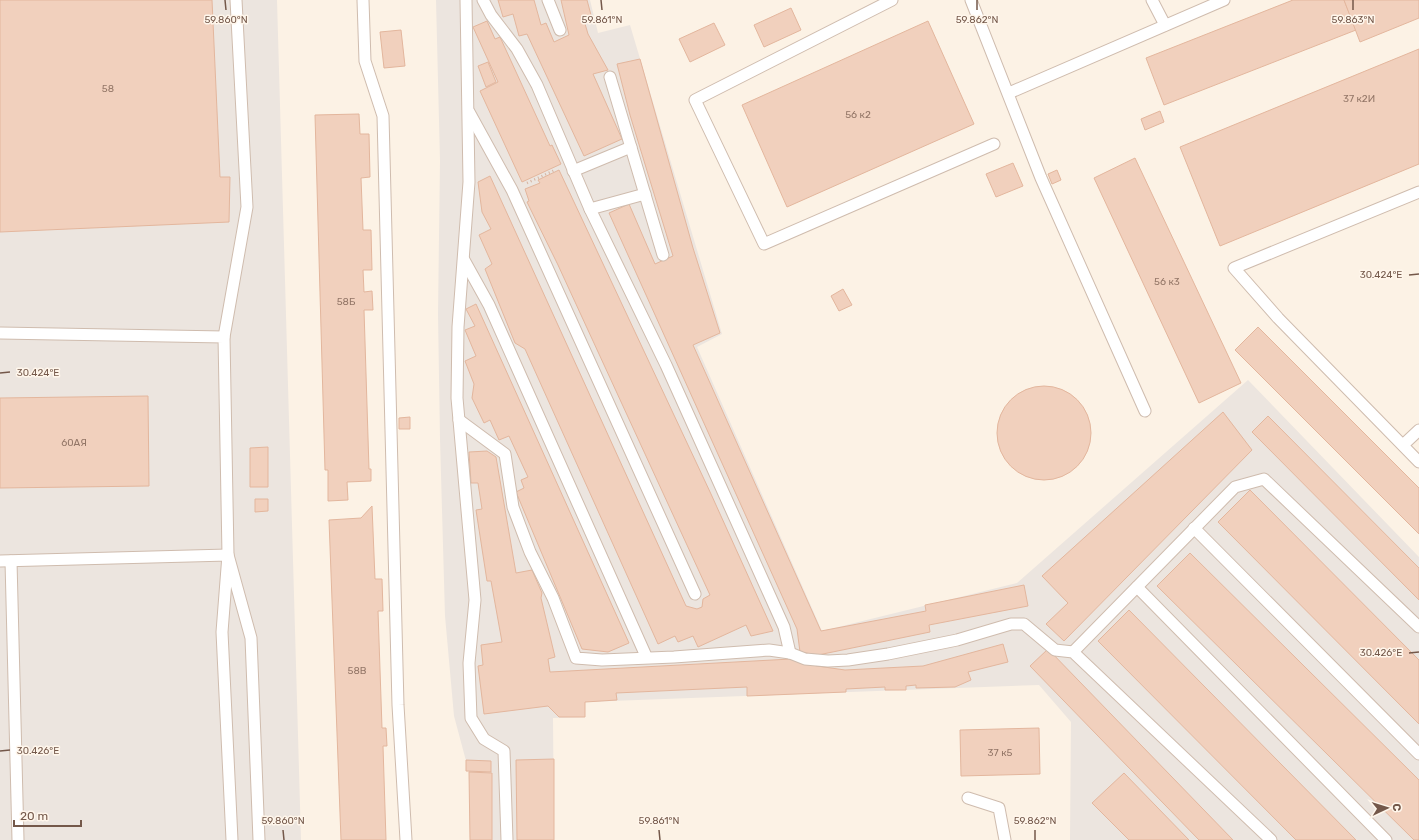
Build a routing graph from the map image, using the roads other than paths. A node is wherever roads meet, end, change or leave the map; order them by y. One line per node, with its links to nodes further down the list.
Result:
1 (236, 0): 24 (lane)
2 (363, 0): 44 (lane)
3 (466, 0): 14 (lane)
4 (483, 0): 17 (lane)
5 (548, 0): 11 (lane)
6 (892, 0): 15 (lane)
7 (971, 0): 13 (lane)
8 (1152, 0): 10 (lane)
9 (1224, 0): 10 (lane)
10 (1164, 25): 13 (lane)
11 (560, 30)
12 (610, 77): 16 (lane)
13 (1009, 93): 25 (lane)
14 (468, 110): 22 (lane); 34 (lane)
15 (994, 144)
16 (631, 147): 17 (lane); 19 (lane)
17 (572, 167): 20 (lane)
18 (1419, 192): 28 (lane)
19 (645, 194): 20 (lane); 21 (lane)
20 (590, 209): 37 (lane)
21 (663, 254)
22 (463, 260): 26 (lane); 38 (lane)
23 (0, 333): 24 (lane)
24 (224, 337): 31 (lane)
25 (1144, 411)
26 (459, 420): 38 (lane); 45 (lane)
27 (1419, 430): 28 (lane)
28 (1403, 445): 29 (lane)
29 (1419, 462)
30 (1194, 528): 33 (lane); 35 (lane); 39 (lane)
31 (228, 555): 32 (lane); 42 (lane); 43 (lane)
32 (5, 561): 41 (lane)
33 (1136, 587): 36 (lane); 48 (lane)
34 (695, 594)
35 (1419, 627)
36 (1073, 652): 37 (lane); 47 (lane)
37 (790, 653): 38 (lane)
38 (646, 656)
39 (1419, 754)
40 (968, 798): 46 (lane)
41 (18, 840)
42 (232, 840)
43 (259, 840)
44 (406, 840)
45 (507, 840)
46 (1005, 840)
47 (1271, 840)
48 (1386, 840)

